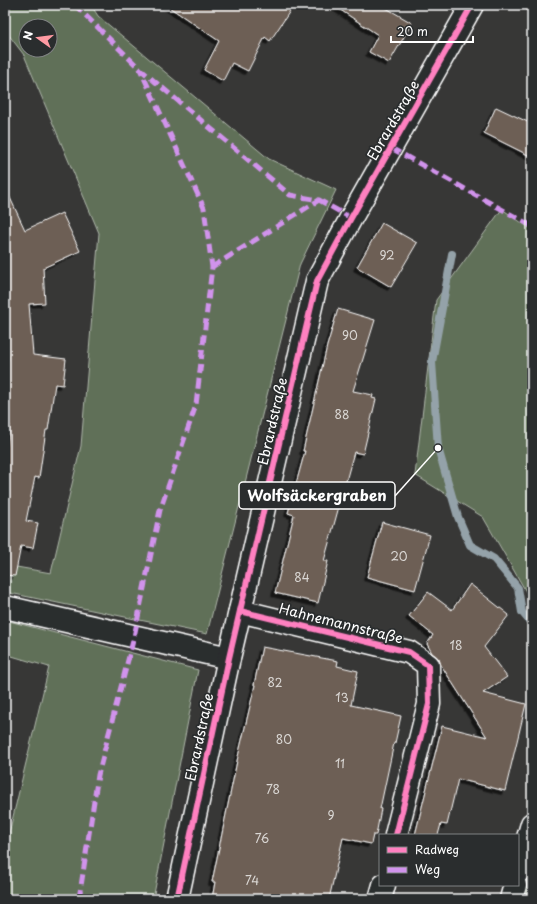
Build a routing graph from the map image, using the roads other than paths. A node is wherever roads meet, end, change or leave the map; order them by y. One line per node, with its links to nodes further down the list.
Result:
1 (472, 5): 3 (street, Ebrardstraße)
2 (5, 607): 4 (street)
3 (240, 611): 4 (street, Ebrardstraße); 6 (street, Hahnemannstraße)
4 (229, 658): 10 (street, Ebrardstraße)
5 (532, 824): 7 (street)
6 (396, 834)
7 (519, 869)
8 (384, 886): 11 (street)
9 (515, 886): 12 (street)
10 (177, 899)
11 (380, 899)
12 (511, 899)

